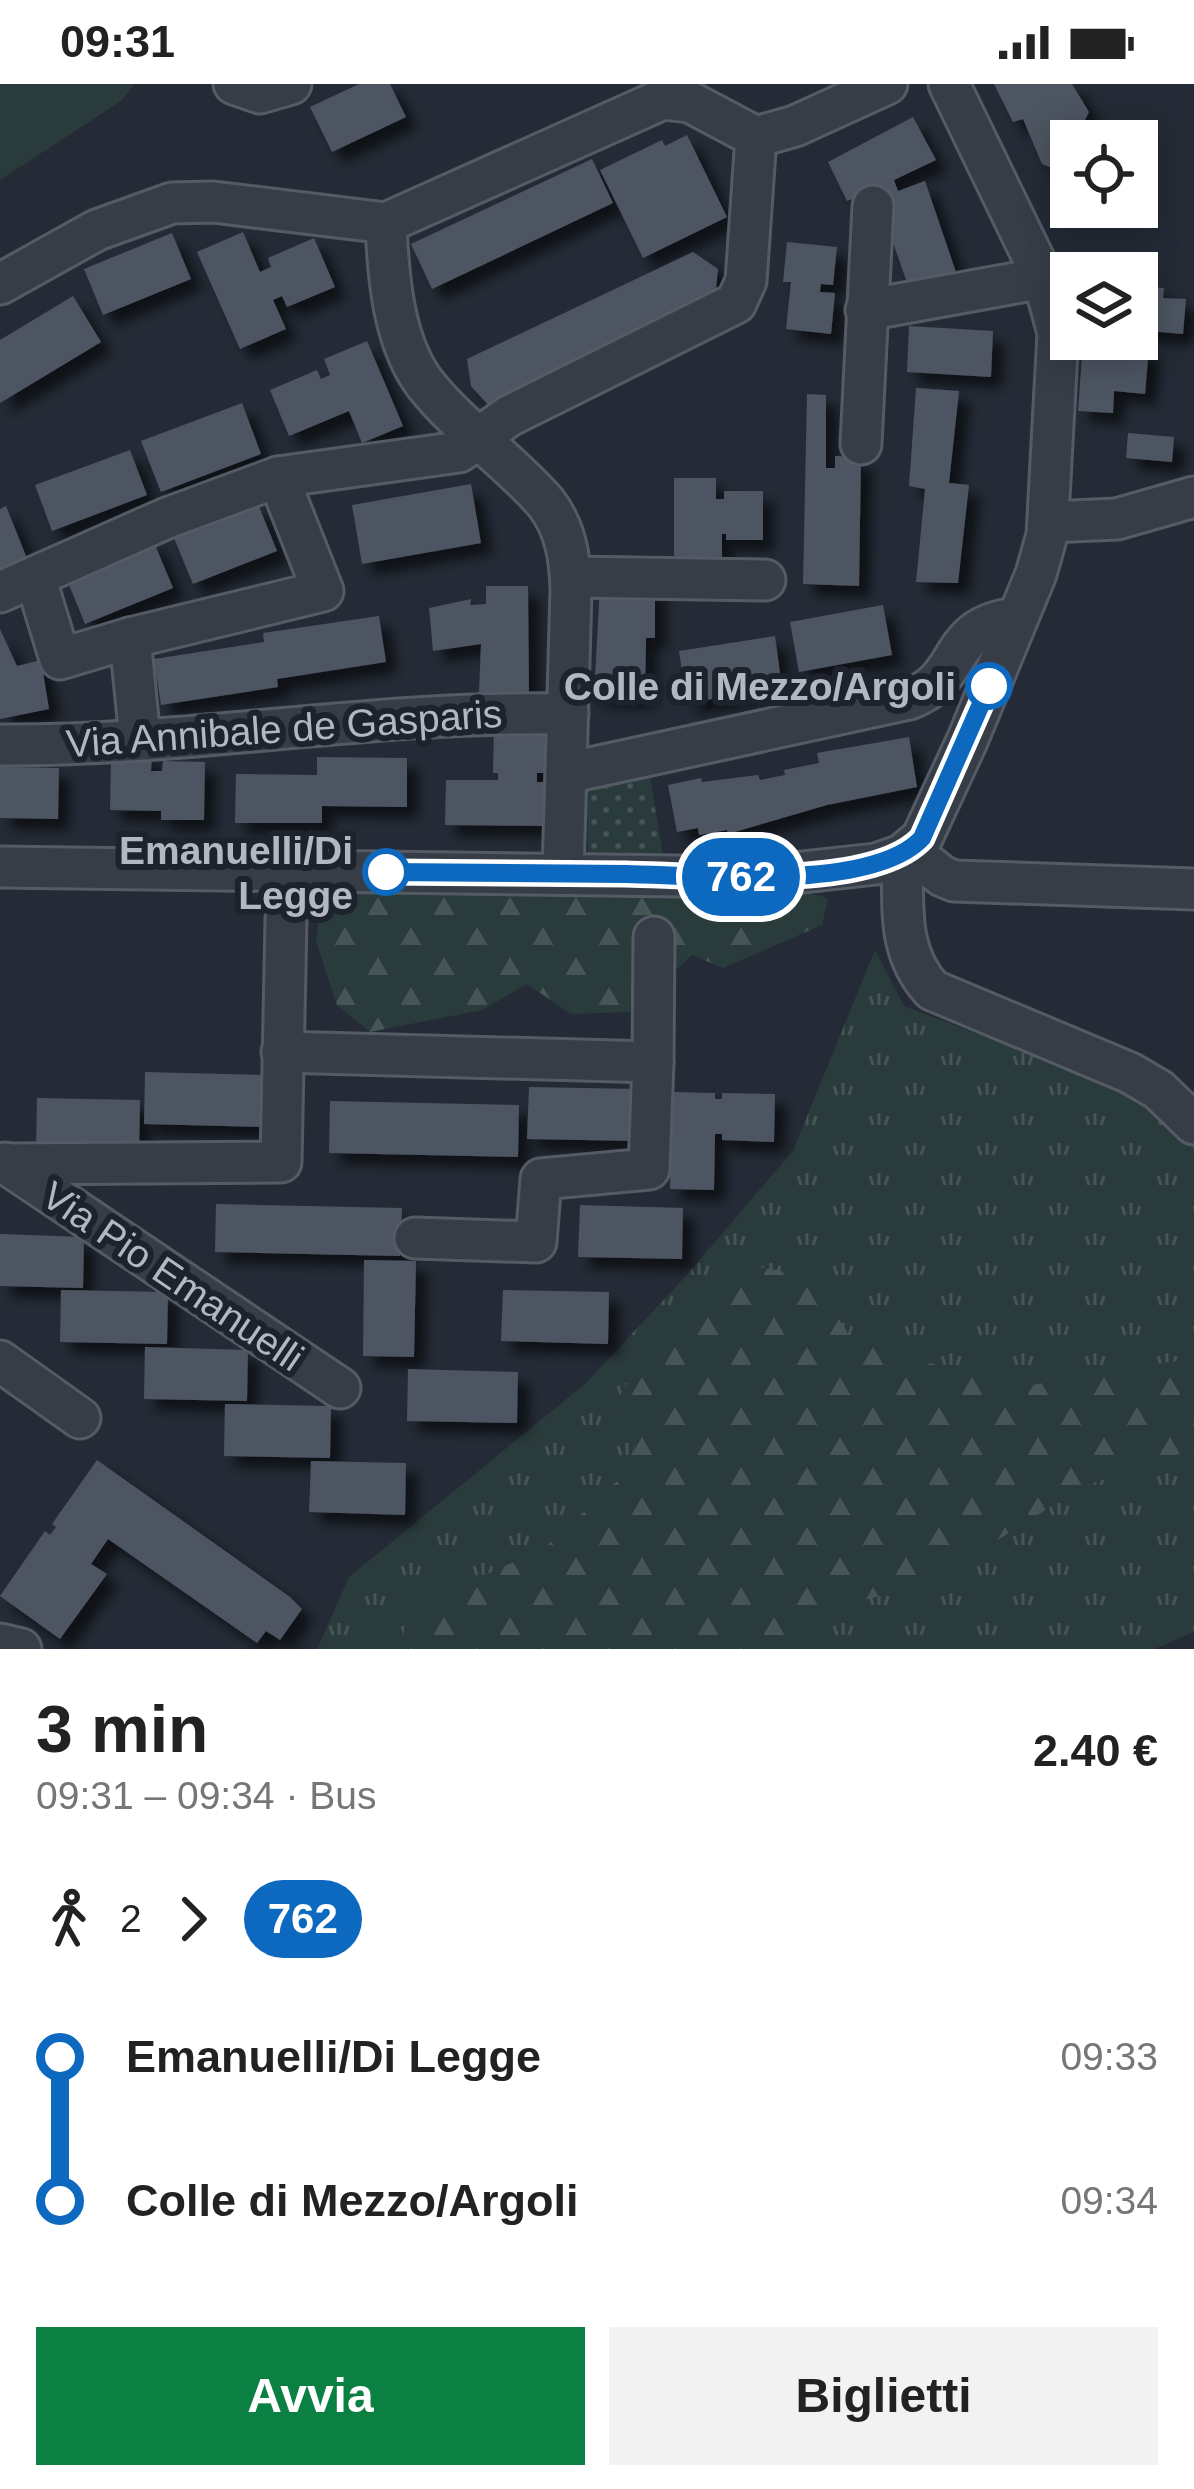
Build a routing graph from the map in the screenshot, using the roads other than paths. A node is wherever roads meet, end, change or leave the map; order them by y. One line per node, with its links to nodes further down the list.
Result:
1 (234, 84): 2 (street)
2 (291, 84)
3 (887, 84): 6 (street)
4 (949, 84): 9 (street)
5 (685, 91): 6 (street); 8 (street)
6 (756, 136): 12 (street)
7 (873, 206): 11 (street)
8 (386, 223): 10 (street); 12 (street)
9 (1043, 278): 11 (street); 16 (street)
10 (0, 284)
11 (866, 310): 13 (street)
12 (481, 439): 14 (street); 17 (street)
13 (861, 444)
14 (278, 477): 19 (street); 21 (street)
15 (1194, 497): 16 (street)
16 (1049, 522): 20 (street)
17 (571, 577): 18 (street); 22 (street)
18 (766, 580)
19 (18, 584): 21 (street)
20 (1017, 618): 25 (street); 26 (street)
21 (130, 638): 23 (street)
22 (568, 714): 23 (street, Via Annibale de Gasparis); 25 (street)
23 (140, 740): 24 (street, Via Annibale de Gasparis)
24 (0, 745)
25 (567, 772): 29 (street)
26 (905, 852): 29 (street); 30 (street); 34 (street)
27 (0, 867): 28 (street)
28 (287, 871): 29 (street); 32 (street, Via Pio Emanuelli)
29 (563, 874)
30 (1194, 889)
31 (654, 937): 33 (street)
32 (282, 1052): 33 (street); 35 (street, Via Pio Emanuelli)
33 (653, 1062): 36 (street)
34 (1194, 1124)
35 (3, 1162): 38 (street, Via Pio Emanuelli)
36 (415, 1238)
37 (0, 1361): 39 (street)
38 (340, 1388)
39 (80, 1418)
40 (0, 1644): 41 (street)
41 (21, 1649)

